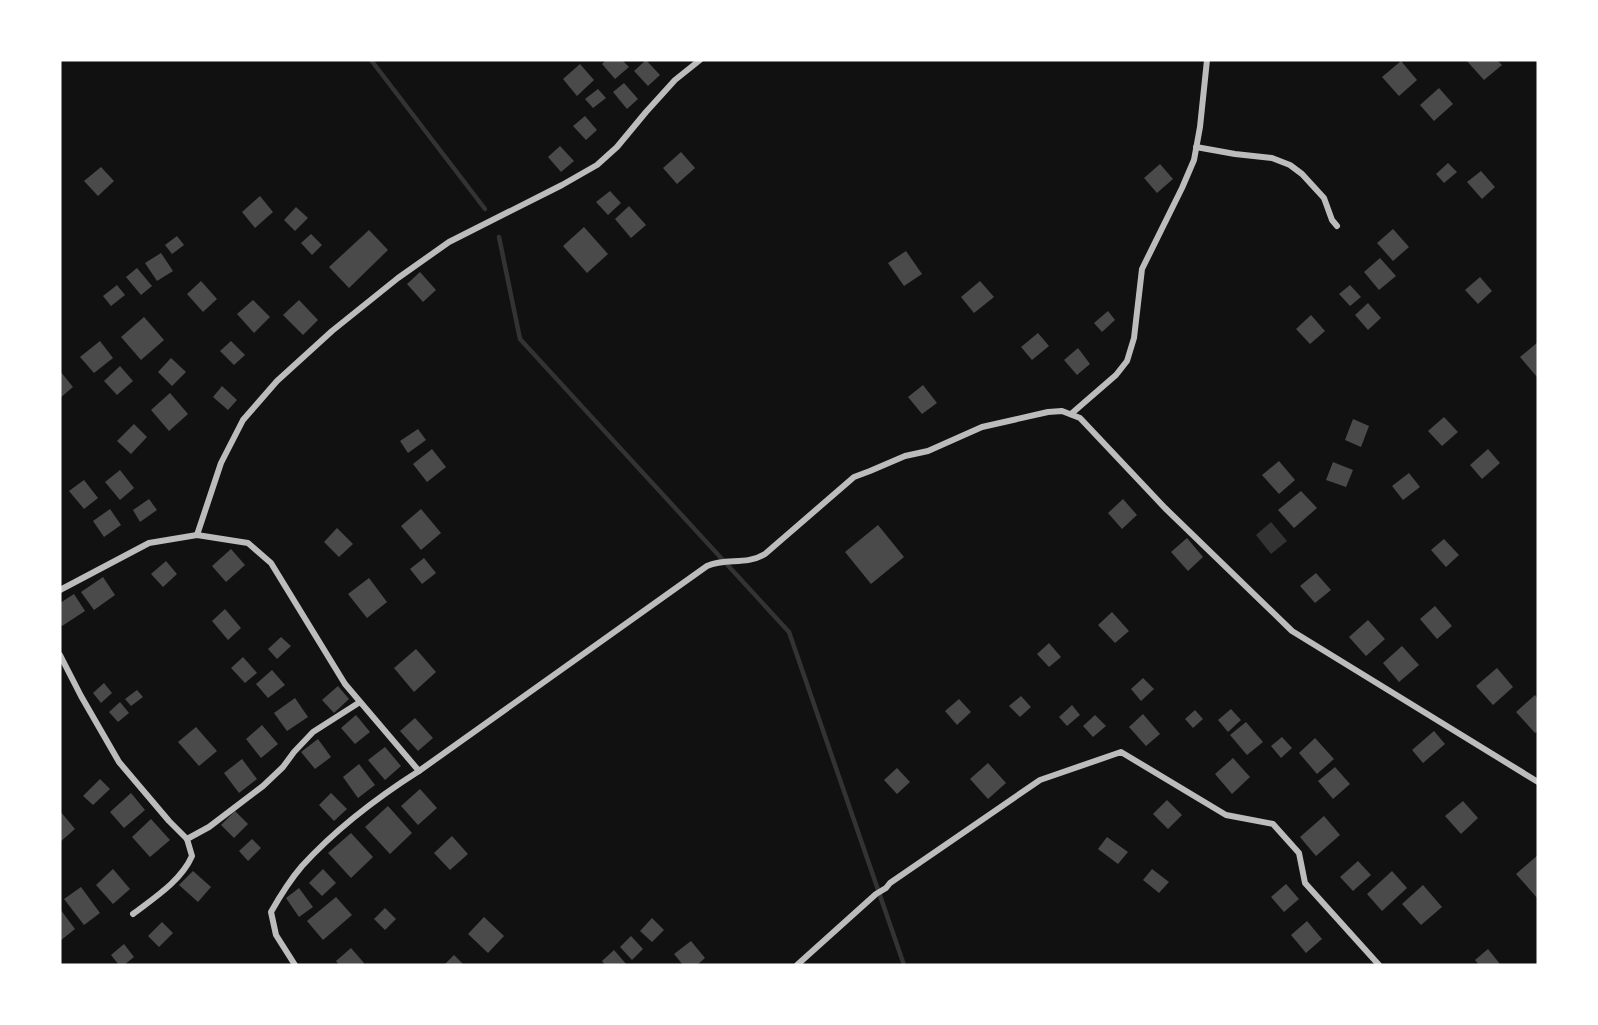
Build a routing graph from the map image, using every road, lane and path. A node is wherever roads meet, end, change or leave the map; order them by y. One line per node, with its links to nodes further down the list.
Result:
1 (700, 60): 6 (street)
2 (1207, 60): 3 (street)
3 (1196, 147): 4 (street); 5 (street)
4 (1337, 226)
5 (1071, 414): 10 (street); 11 (street)
6 (197, 535): 7 (street); 9 (street)
7 (60, 590)
8 (60, 655): 12 (street)
9 (360, 702): 10 (street); 12 (street)
10 (419, 771): 14 (street)
11 (1538, 782)
12 (187, 840): 13 (street)
13 (133, 914)
14 (295, 965)
15 (796, 965): 16 (street)
16 (1379, 965)

